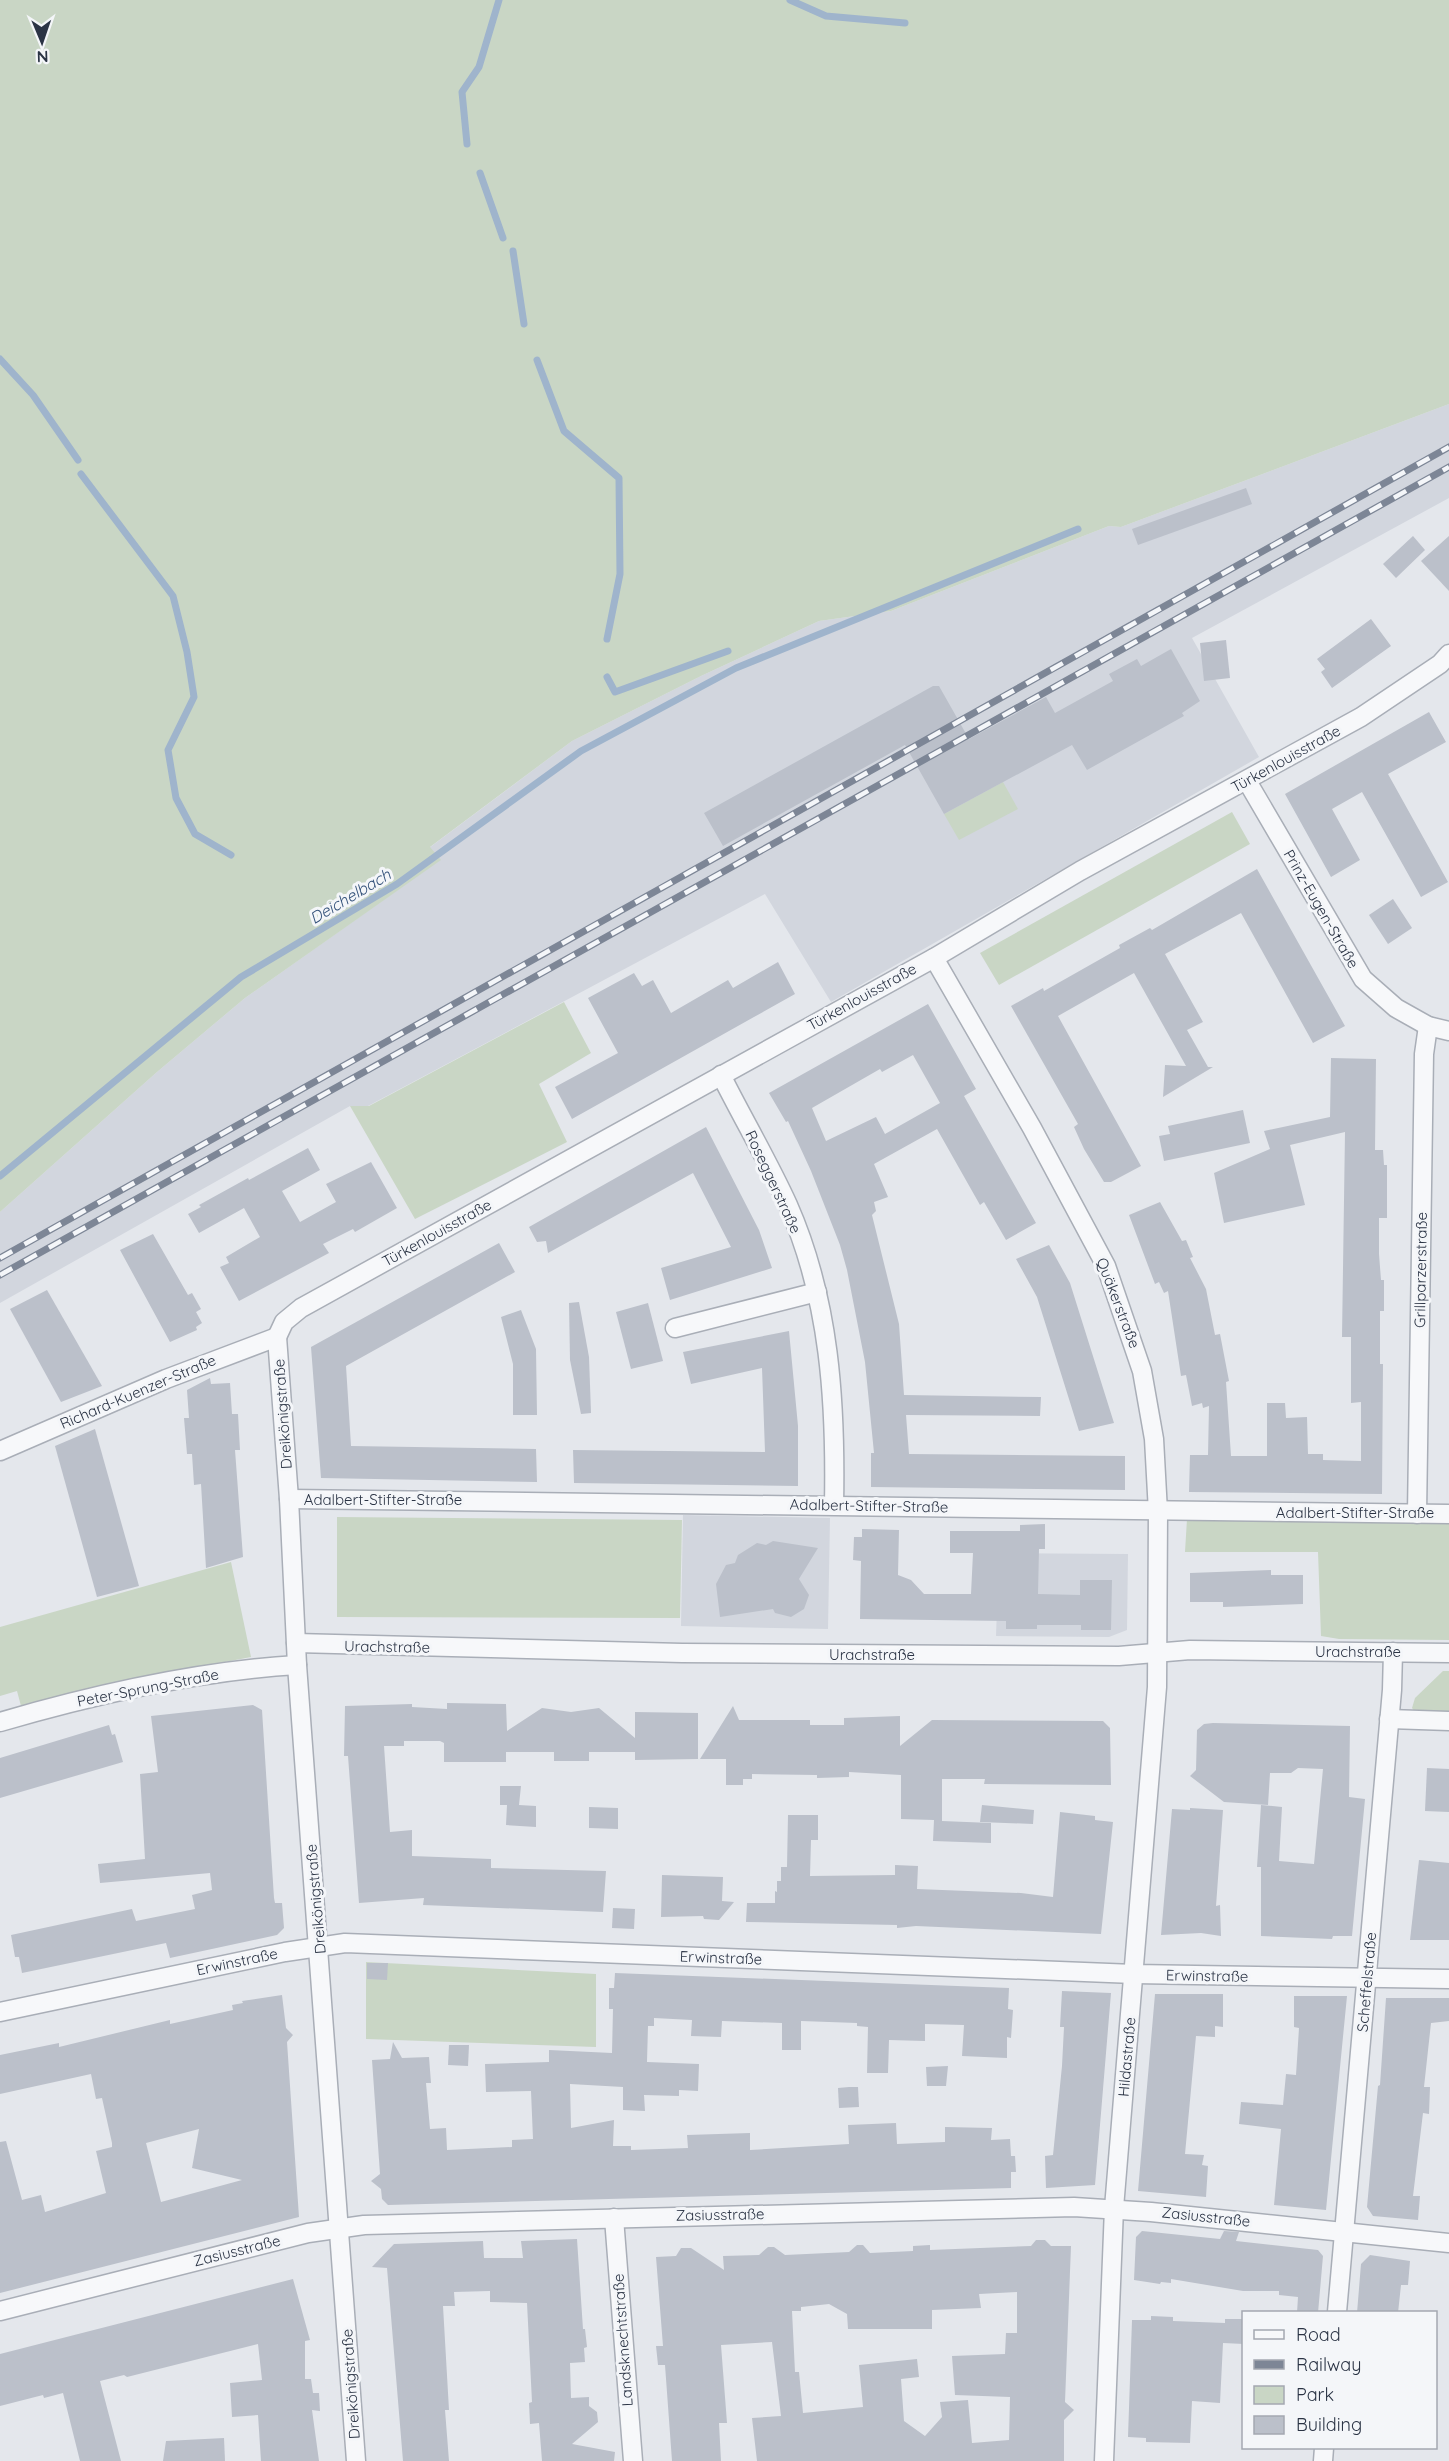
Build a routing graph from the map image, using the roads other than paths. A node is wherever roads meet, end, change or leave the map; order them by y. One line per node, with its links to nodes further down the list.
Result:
1 (1446, 663): 2 (street, Türkenlouisstraße)
2 (1247, 781): 3 (street, Türkenlouisstraße); 4 (street, Prinz-Eugen-Straße)
3 (934, 958): 6 (street, Türkenlouisstraße); 13 (street, Quäkerstraße)
4 (1428, 1026): 5 (street, Prinz-Eugen-Straße); 14 (street, Grillparzerstraße)
5 (1449, 1030)
6 (721, 1075): 7 (street, Roseggerstraße); 9 (street, Türkenlouisstraße)
7 (817, 1292): 8 (street); 12 (street, Roseggerstraße)
8 (675, 1328)
9 (277, 1337): 10 (street, Richard-Kuenzer-Straße); 11 (street, Dreikönigstraße)
10 (0, 1451)
11 (289, 1499): 12 (street, Adalbert-Stifter-Straße); 16 (street, Dreikönigstraße)
12 (834, 1505): 13 (street, Adalbert-Stifter-Straße)
13 (1158, 1512): 14 (street, Adalbert-Stifter-Straße); 18 (street, Quäkerstraße)
14 (1418, 1514): 15 (street, Adalbert-Stifter-Straße)
15 (1449, 1514)
16 (296, 1643): 18 (street, Urachstraße); 20 (street, Dreikönigstraße)
17 (1393, 1652): 18 (street, Urachstraße); 19 (street, Urachstraße); 21 (street, Scheffelstraße)
18 (1157, 1653): 25 (street, Hildastraße)
19 (1449, 1653)
20 (297, 1665): 23 (street, Peter-Sprung-Straße); 24 (street, Dreikönigstraße)
21 (1389, 1719): 22 (street); 26 (street, Scheffelstraße)
22 (1449, 1720)
23 (0, 1722)
24 (320, 1946): 25 (street, Erwinstraße); 28 (street, Erwinstraße); 31 (street, Dreikönigstraße)
25 (1134, 1974): 26 (street, Erwinstraße); 29 (street, Hildastraße)
26 (1368, 1979): 27 (street, Erwinstraße); 32 (street, Scheffelstraße)
27 (1449, 1979)
28 (0, 2012)
29 (1114, 2208): 30 (street, Zasiusstraße); 32 (street, Zasiusstraße); 38 (street, Hildastraße)
30 (614, 2218): 31 (street, Zasiusstraße); 37 (street, Landsknechtstraße)
31 (339, 2227): 34 (street, Zasiusstraße); 36 (street, Dreikönigstraße)
32 (1345, 2232): 33 (street, Zasiusstraße); 35 (street, Scheffelstraße)
33 (1449, 2243)
34 (0, 2311)
35 (1337, 2311)
36 (356, 2461)
37 (633, 2461)
38 (1104, 2461)

